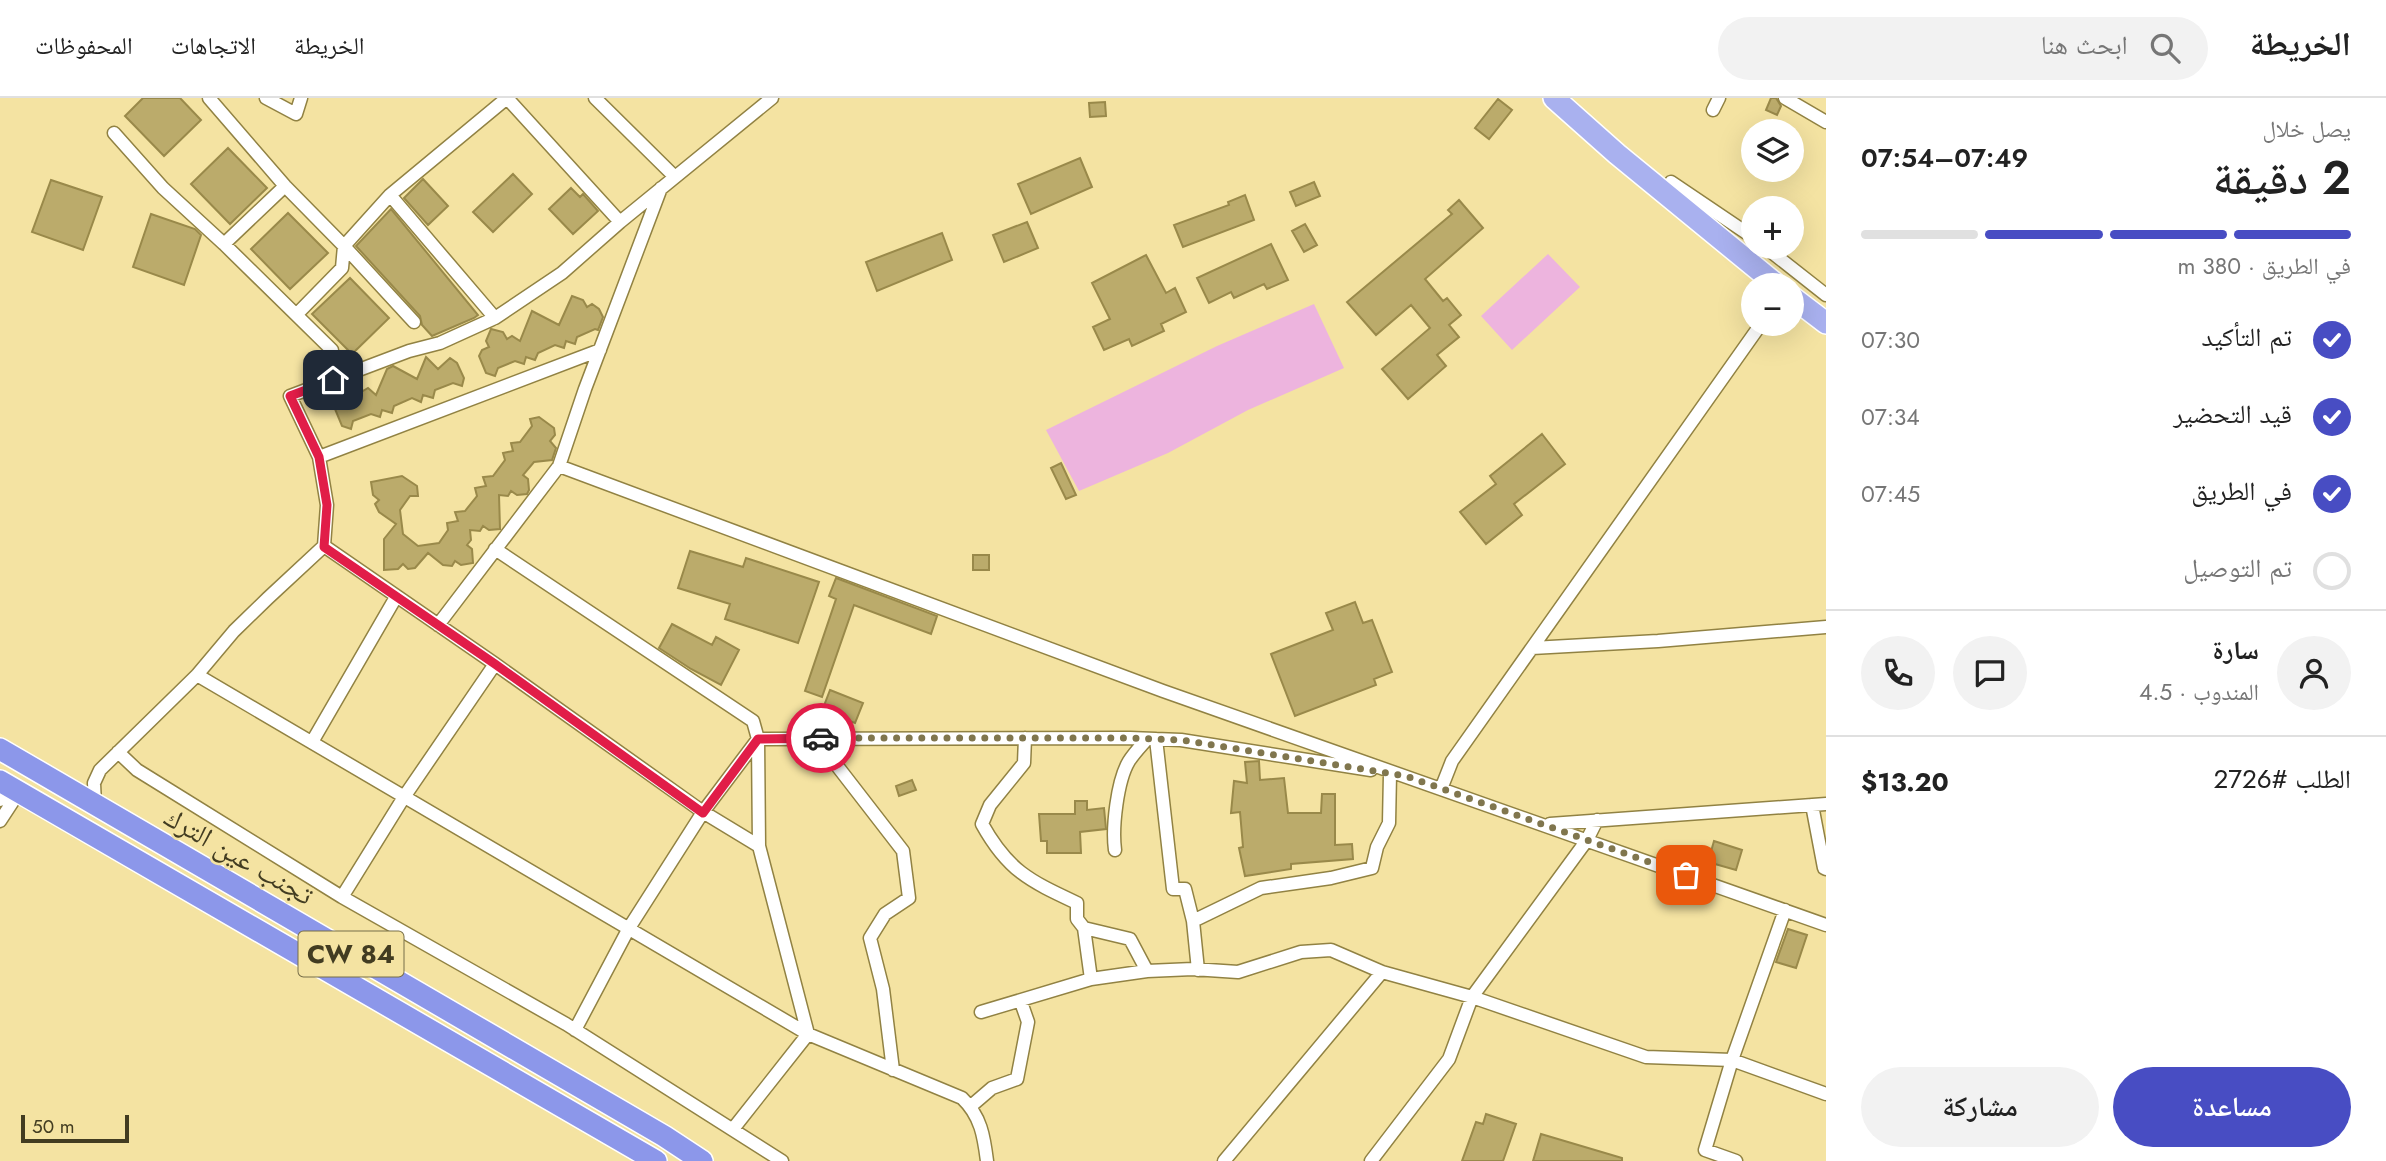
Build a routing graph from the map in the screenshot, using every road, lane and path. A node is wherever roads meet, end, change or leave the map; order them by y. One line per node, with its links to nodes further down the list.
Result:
1 (209, 98): 13 (street)
2 (266, 98): 3 (street)
3 (301, 98)
4 (507, 98): 15 (street); 16 (street)
5 (595, 98): 11 (street)
6 (772, 98): 11 (street)
7 (1554, 98): 21 (main road)
8 (1785, 98): 9 (street)
9 (1826, 122)
10 (114, 133): 18 (street)
11 (674, 177): 14 (street)
12 (1671, 182): 17 (street)
13 (285, 186): 18 (street); 19 (street)
14 (661, 188): 16 (street); 30 (street)
15 (390, 195): 19 (street); 25 (street)
16 (620, 222): 25 (street)
17 (1741, 229)
18 (225, 244): 24 (street)
19 (344, 246): 24 (street); 26 (street)
20 (1780, 259): 22 (street)
21 (1762, 273)
22 (1826, 295)
23 (1804, 306): 27 (main road)
24 (297, 314): 29 (street)
25 (495, 318): 31 (street)
26 (414, 322)
27 (1826, 323)
28 (1753, 336): 38 (street)
29 (332, 350)
30 (600, 350): 31 (street); 32 (street)
31 (319, 457): 33 (street)
32 (559, 466): 34 (street); 49 (street)
33 (324, 547): 35 (street); 40 (street)
34 (495, 549): 36 (street); 43 (street)
35 (396, 597): 36 (street); 45 (street)
36 (438, 625): 39 (street)
37 (1826, 627): 38 (street)
38 (1532, 649): 51 (street)
39 (495, 664): 53 (street); 57 (street)
40 (197, 675): 45 (street); 47 (street)
41 (832, 738): 42 (street); 43 (street); 81 (street)
42 (1025, 738): 44 (street); 70 (street)
43 (758, 739): 57 (street); 62 (street)
44 (1151, 739): 48 (street); 63 (street); 67 (street)
45 (312, 742): 53 (street)
46 (0, 749): 55 (highway, تجنب عين الترك / CW 84)
47 (118, 752): 55 (street); 65 (street)
48 (1390, 774): 49 (street); 67 (street)
49 (1406, 776): 51 (street)
50 (0, 781): 52 (highway, تجنب عين الترك / CW 84)
51 (1441, 789): 60 (street)
52 (10, 796): 59 (street); 85 (highway, تجنب عين الترك / CW 84)
53 (404, 797): 65 (street); 69 (street)
54 (1826, 804): 56 (street)
55 (96, 805): 86 (highway, تجنب عين الترك / CW 84)
56 (1812, 805): 58 (street); 64 (street)
57 (703, 813): 62 (street); 69 (street)
58 (1597, 820): 60 (street); 61 (street)
59 (0, 821)
60 (1543, 825): 61 (street)
61 (1587, 840): 66 (street); 75 (street)
62 (759, 846): 79 (street)
63 (1115, 850)
64 (1826, 869)
65 (342, 897): 78 (street)
66 (1785, 910): 68 (street); 80 (street)
67 (1193, 920): 71 (street)
68 (1826, 925)
69 (628, 928): 78 (street); 79 (street)
70 (1084, 928): 72 (street); 74 (street)
71 (1198, 970): 72 (street); 73 (street)
72 (1147, 971): 74 (street)
73 (1382, 972): 75 (street); 89 (street)
74 (1091, 979): 76 (street)
75 (1472, 997): 80 (street); 90 (street)
76 (1021, 1002): 77 (street); 83 (street)
77 (981, 1012)
78 (575, 1030): 84 (street)
79 (808, 1034): 81 (street); 84 (street)
80 (1732, 1060): 82 (street); 91 (street)
81 (893, 1070): 83 (street)
82 (1826, 1094)
83 (971, 1106): 88 (street)
84 (733, 1129): 87 (street)
85 (656, 1161)
86 (702, 1161)
87 (782, 1161)
88 (987, 1161)
89 (1224, 1161)
90 (1371, 1161)
91 (1736, 1161)

